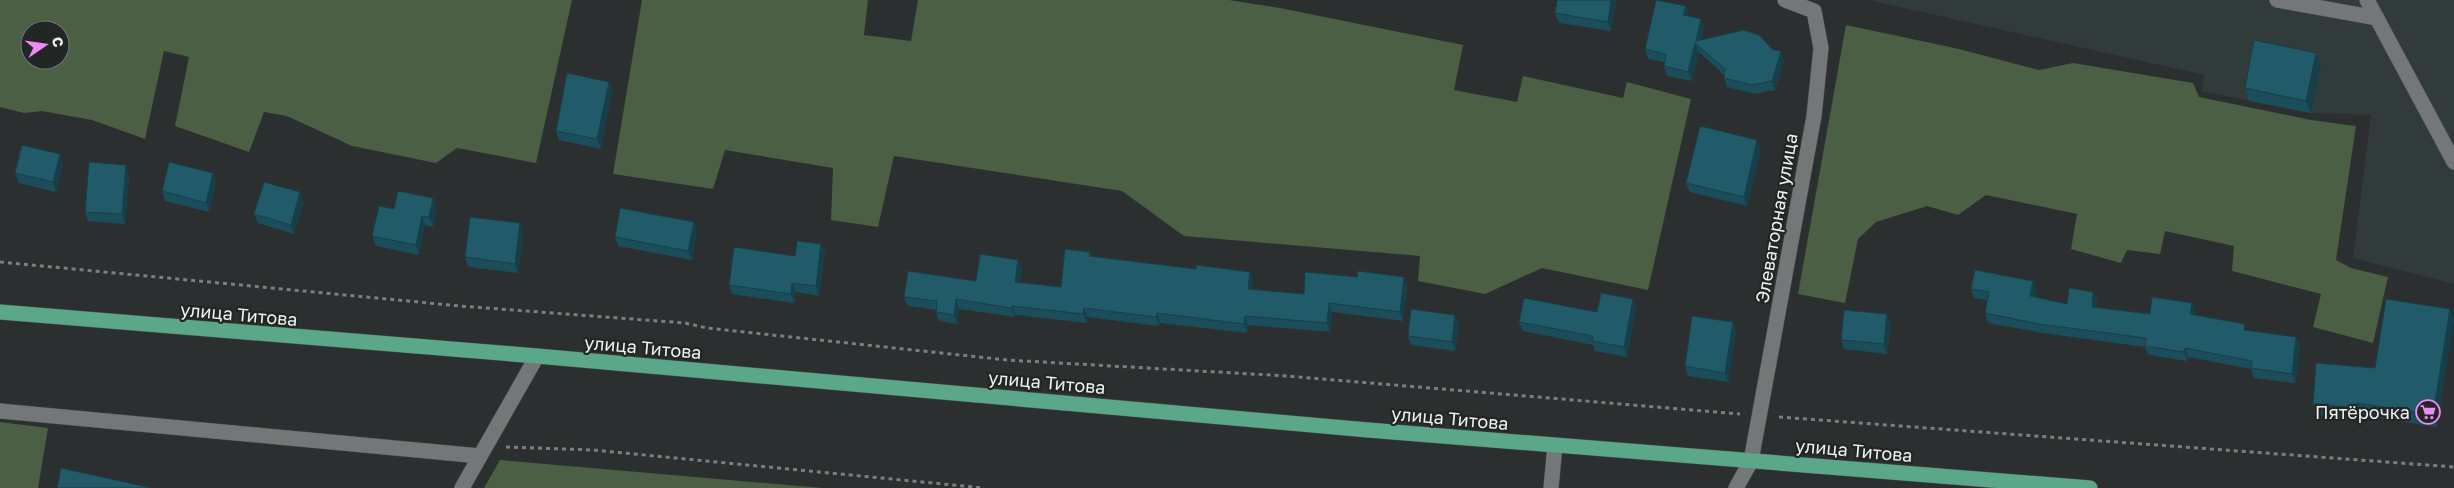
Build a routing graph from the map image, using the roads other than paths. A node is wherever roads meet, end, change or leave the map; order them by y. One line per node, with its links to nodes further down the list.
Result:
1 (1785, 0): 4 (street, Элеваторная улица)
2 (2276, 0): 5 (street)
3 (2367, 0): 5 (street)
4 (1814, 6): 12 (street, Элеваторная улица)
5 (2377, 18): 6 (street)
6 (2454, 162)
7 (0, 312): 8 (main road, улица Титова)
8 (537, 356): 10 (main road, улица Титова); 11 (street)
9 (0, 411): 11 (street)
10 (1555, 445): 12 (main road, улица Титова); 14 (street)
11 (483, 451): 13 (street)
12 (1751, 461): 15 (street, Элеваторная улица); 16 (main road, улица Титова)
13 (462, 488)
14 (1551, 488)
15 (1736, 488)
16 (2090, 488)

